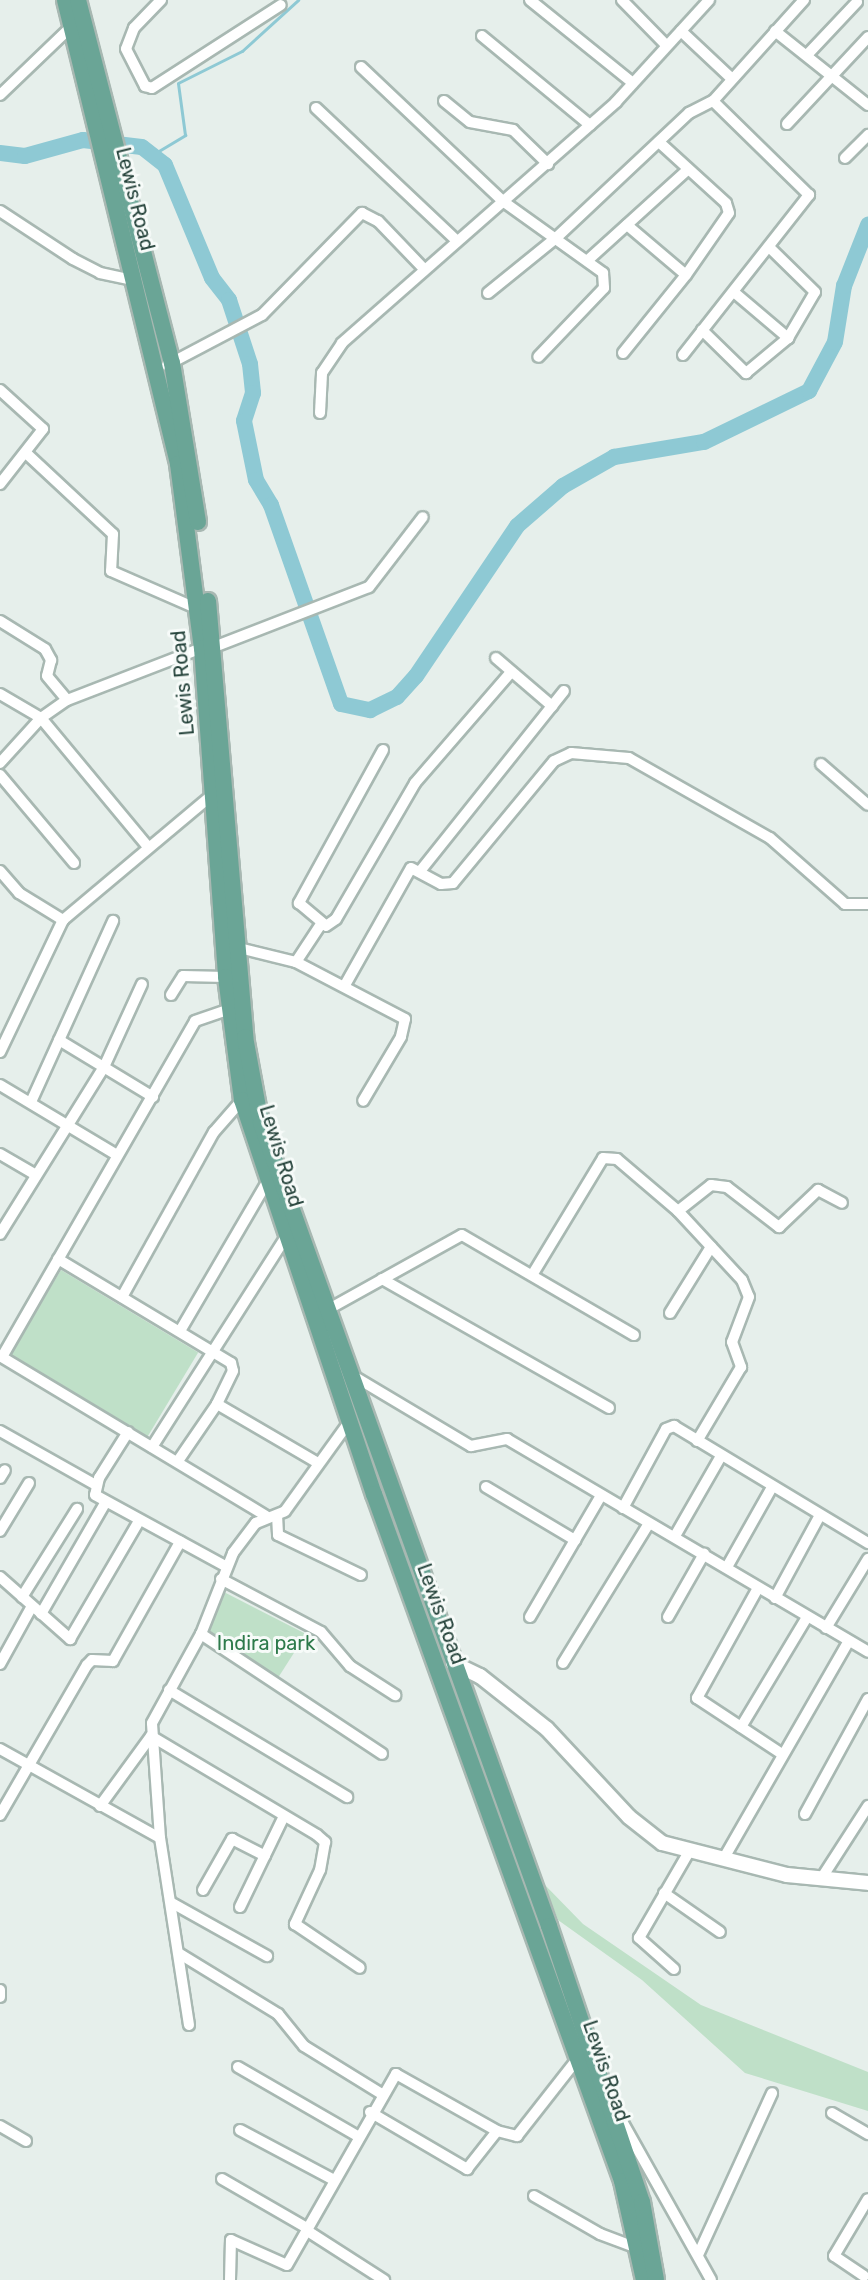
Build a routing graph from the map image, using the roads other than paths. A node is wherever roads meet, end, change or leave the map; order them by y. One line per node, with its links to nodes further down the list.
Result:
1 (65, 0): 12 (main road, Lewis Road)
2 (78, 0): 12 (main road, Lewis Road)
3 (161, 0): 9 (street)
4 (530, 0): 20 (street)
5 (622, 0): 15 (street)
6 (709, 0): 10 (street)
7 (804, 0): 11 (street)
8 (857, 2): 16 (street)
9 (281, 5)
10 (681, 31): 15 (street); 19 (street)
11 (775, 31): 16 (street); 19 (street)
12 (78, 36): 21 (street); 41 (main road, Lewis Road)
13 (482, 36): 27 (street)
14 (868, 37): 18 (street)
15 (667, 46): 20 (street)
16 (807, 55): 18 (street)
17 (361, 67): 33 (street)
18 (833, 76): 24 (street); 26 (street)
19 (731, 78): 23 (street)
20 (633, 83): 27 (street)
21 (0, 95)
22 (444, 101): 31 (street)
23 (713, 101): 29 (street); 38 (street)
24 (868, 105)
25 (316, 108): 37 (street)
26 (787, 124)
27 (590, 125): 31 (street)
28 (868, 135): 30 (street)
29 (659, 142): 32 (street); 36 (street)
30 (845, 158)
31 (548, 164): 33 (street)
32 (686, 171): 35 (street); 42 (street)
33 (504, 202): 36 (street); 37 (street)
34 (0, 211): 41 (street)
35 (627, 225): 39 (street); 42 (street)
36 (556, 238): 39 (street); 43 (street)
37 (457, 241): 40 (street)
38 (769, 247): 44 (street); 46 (street)
39 (588, 260): 49 (street)
40 (424, 269): 50 (street); 52 (street)
41 (136, 270): 50 (main road, Lewis Road)
42 (686, 275): 47 (street)
43 (488, 293)
44 (735, 293): 45 (street); 46 (street)
45 (702, 330): 46 (street); 48 (street)
46 (788, 338)
47 (622, 353)
48 (683, 355)
49 (538, 357)
50 (165, 367): 56 (main road, Lewis Road); 58 (main road, Lewis Road)
51 (0, 390): 53 (street)
52 (320, 413)
53 (26, 453): 54 (street); 56 (street)
54 (0, 484)
55 (423, 517): 58 (street)
56 (198, 609): 58 (main road, Lewis Road)
57 (0, 621): 63 (street)
58 (208, 647): 63 (street); 66 (main road, Lewis Road)
59 (496, 657): 60 (street)
60 (511, 672): 64 (street); 80 (street)
61 (564, 691): 64 (street)
62 (0, 694): 65 (street)
63 (67, 700): 65 (street)
64 (552, 706): 75 (street)
65 (41, 718): 68 (street); 73 (street)
66 (215, 729): 71 (main road, Lewis Road); 81 (main road, Lewis Road)
67 (383, 750): 80 (street)
68 (0, 763)
69 (821, 764): 72 (street)
70 (0, 775): 74 (street)
71 (213, 794): 73 (street); 83 (main road, Lewis Road)
72 (868, 805)
73 (148, 846): 78 (street)
74 (74, 863)
75 (421, 870): 77 (street); 85 (street)
76 (0, 871): 78 (street)
77 (868, 904)
78 (63, 920): 89 (street)
79 (113, 921): 88 (street)
80 (321, 924): 82 (street)
81 (239, 948): 82 (street); 111 (main road, Lewis Road)
82 (296, 962): 85 (street)
83 (226, 977): 86 (street); 87 (main road, Lewis Road)
84 (141, 984): 90 (street)
85 (345, 985): 94 (street)
86 (171, 995)
87 (230, 1010): 92 (street); 93 (main road, Lewis Road)
88 (59, 1040): 90 (street); 95 (street)
89 (0, 1052)
90 (104, 1067): 92 (street); 96 (street)
91 (0, 1085): 95 (street)
92 (153, 1097): 98 (street)
93 (242, 1101): 100 (main road, Lewis Road); 110 (street)
94 (363, 1101)
95 (31, 1102): 96 (street)
96 (67, 1124): 98 (street); 99 (street)
97 (0, 1154): 99 (street)
98 (117, 1155): 107 (street)
99 (36, 1175): 103 (street)
100 (266, 1184): 105 (main road, Lewis Road); 113 (street)
101 (842, 1203): 102 (street)
102 (678, 1211): 106 (street); 108 (street)
103 (4, 1217): 104 (street)
104 (0, 1234)
105 (285, 1238): 115 (street); 120 (main road, Lewis Road)
106 (711, 1247): 112 (street); 123 (street)
107 (58, 1259): 110 (street); 116 (street)
108 (534, 1272): 109 (street); 114 (street)
109 (382, 1279): 111 (street); 119 (street)
110 (122, 1297): 113 (street)
111 (327, 1310): 117 (main road, Lewis Road)
112 (670, 1313)
113 (180, 1331): 115 (street)
114 (634, 1335)
115 (213, 1352): 118 (street); 124 (street)
116 (1, 1356): 122 (street)
117 (348, 1373): 132 (main road, Lewis Road); 133 (street)
118 (217, 1404): 126 (street); 127 (street)
119 (609, 1408)
120 (350, 1421): 127 (street); 132 (main road, Lewis Road)
121 (0, 1431): 129 (street)
122 (128, 1432): 124 (street); 129 (street)
123 (698, 1441): 125 (street); 135 (street)
124 (152, 1447): 126 (street)
125 (721, 1456): 131 (street); 142 (street)
126 (178, 1461): 138 (street)
127 (318, 1463): 138 (street)
128 (29, 1483): 141 (street)
129 (96, 1485): 134 (street)
130 (486, 1487): 143 (street)
131 (772, 1487): 137 (street); 149 (street)
132 (381, 1491): 165 (main road, Lewis Road); 171 (main road, Lewis Road)
133 (600, 1497): 135 (street); 143 (street)
134 (105, 1503): 139 (street); 157 (street)
135 (623, 1508): 140 (street)
136 (77, 1509): 154 (street)
137 (820, 1515): 145 (street); 155 (street)
138 (272, 1516): 148 (street); 150 (street)
139 (139, 1521): 144 (street); 157 (street)
140 (649, 1523): 142 (street); 166 (street)
141 (0, 1531)
142 (675, 1536): 146 (street)
143 (575, 1540): 158 (street)
144 (180, 1542): 148 (street); 177 (street)
145 (868, 1543)
146 (704, 1554): 149 (street); 159 (street)
147 (868, 1558): 161 (street)
148 (225, 1566): 152 (street)
149 (727, 1567): 153 (street)
150 (361, 1575)
151 (0, 1577): 154 (street)
152 (221, 1579): 162 (street); 169 (street)
153 (758, 1588): 155 (street); 172 (street)
154 (22, 1597): 156 (street)
155 (775, 1598): 160 (street)
156 (32, 1606): 157 (street); 167 (street)
157 (41, 1614)
158 (530, 1617)
159 (668, 1617)
160 (807, 1617): 161 (street); 172 (street)
161 (826, 1628): 163 (street)
162 (201, 1634): 168 (street); 175 (street)
163 (849, 1641): 164 (street); 176 (street)
164 (868, 1652)
165 (453, 1663): 171 (main road, Lewis Road); 185 (street)
166 (563, 1663)
167 (0, 1664)
168 (169, 1690): 173 (street); 178 (street)
169 (395, 1695)
170 (868, 1699): 182 (street)
171 (468, 1726): 188 (main road, Lewis Road)
172 (741, 1727): 176 (street)
173 (151, 1736): 179 (street); 183 (street); 184 (street)
174 (0, 1749): 177 (street)
175 (382, 1754)
176 (782, 1754): 187 (street)
177 (28, 1766): 179 (street); 181 (street)
178 (347, 1797)
179 (100, 1806): 184 (street)
180 (868, 1806): 189 (street)
181 (0, 1813)
182 (805, 1814)
183 (284, 1816): 186 (street); 198 (street)
184 (160, 1838): 193 (street)
185 (690, 1850): 187 (street); 192 (street)
186 (266, 1856): 191 (street); 194 (street)
187 (724, 1858): 189 (street)
188 (524, 1877): 203 (main road, Lewis Road); 207 (main road, Lewis Road)
189 (821, 1879): 190 (street)
190 (868, 1883)
191 (203, 1890)
192 (664, 1893): 195 (street); 199 (street)
193 (172, 1903): 196 (street); 197 (street)
194 (240, 1907)
195 (720, 1932)
196 (180, 1954): 202 (street); 205 (street)
197 (267, 1956)
198 (360, 1968)
199 (674, 1969)
200 (0, 1990): 201 (street)
201 (0, 1998)
202 (189, 2025)
203 (579, 2057): 212 (street); 221 (main road, Lewis Road)
204 (238, 2067): 214 (street)
205 (380, 2093): 208 (street); 212 (street)
206 (772, 2093): 222 (street)
207 (609, 2100): 222 (street); 227 (main road, Lewis Road)
208 (370, 2112): 212 (street); 214 (street)
209 (832, 2113): 213 (street)
210 (0, 2126): 215 (street)
211 (240, 2130): 217 (street)
212 (497, 2131)
213 (868, 2134)
214 (359, 2137): 217 (street)
215 (26, 2141)
216 (222, 2180): 220 (street)
217 (334, 2181): 220 (street)
218 (534, 2196): 221 (street)
219 (868, 2199): 223 (street)
220 (307, 2229): 224 (street); 225 (street)
221 (640, 2249): 226 (main road, Lewis Road)
222 (698, 2254): 228 (street)
223 (864, 2275)
224 (230, 2280)
225 (384, 2280)
226 (644, 2280)
227 (656, 2280)
228 (711, 2280)

